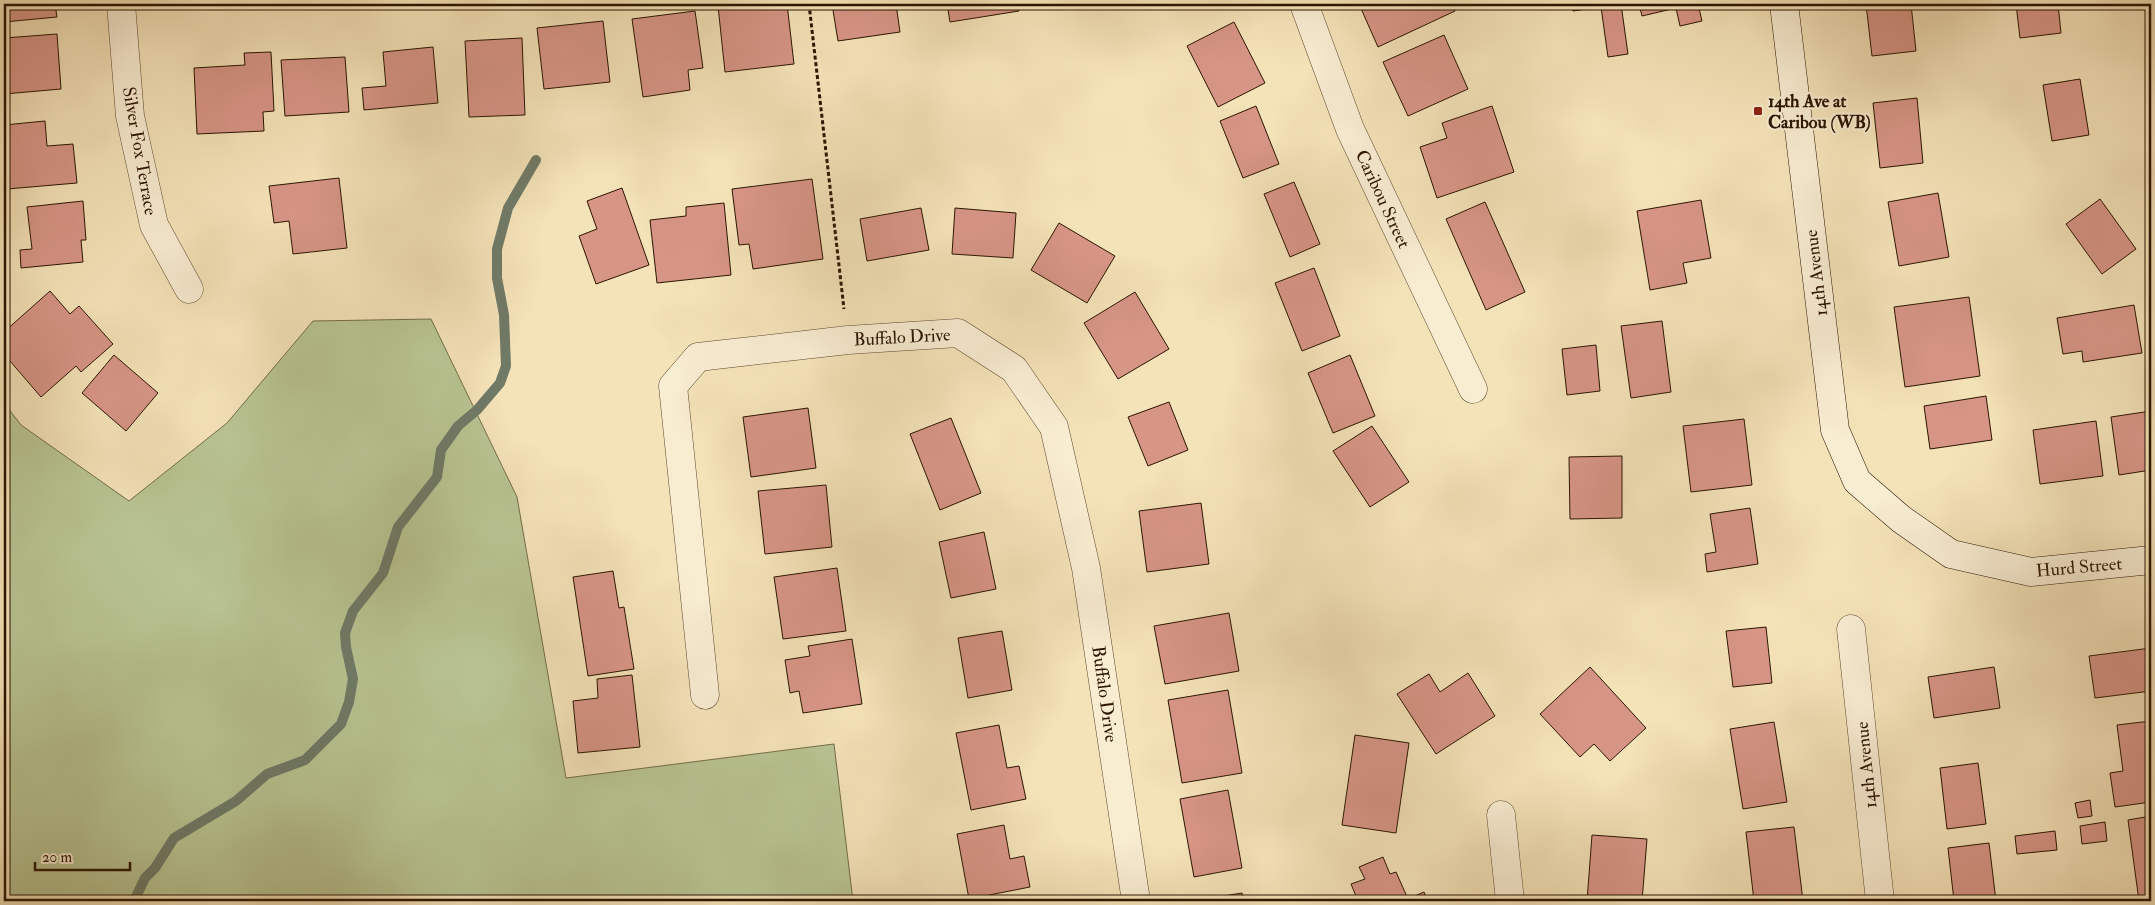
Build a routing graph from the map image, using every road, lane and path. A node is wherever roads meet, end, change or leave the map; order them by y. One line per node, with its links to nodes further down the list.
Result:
1 (121, 4): 5 (street, Silver Fox Terrace)
2 (809, 4): 6 (path)
3 (1304, 4): 7 (street, Caribou Street)
4 (1784, 4): 8 (street, 14th Avenue)
5 (189, 289)
6 (844, 313)
7 (1473, 389)
8 (1901, 518): 9 (street, Hurd Street)
9 (2151, 560)
10 (1851, 630): 15 (street, 14th Avenue)
11 (705, 695): 13 (street, Buffalo Drive)
12 (1500, 815): 14 (street)
13 (1136, 901)
14 (1510, 901)
15 (1880, 901)

